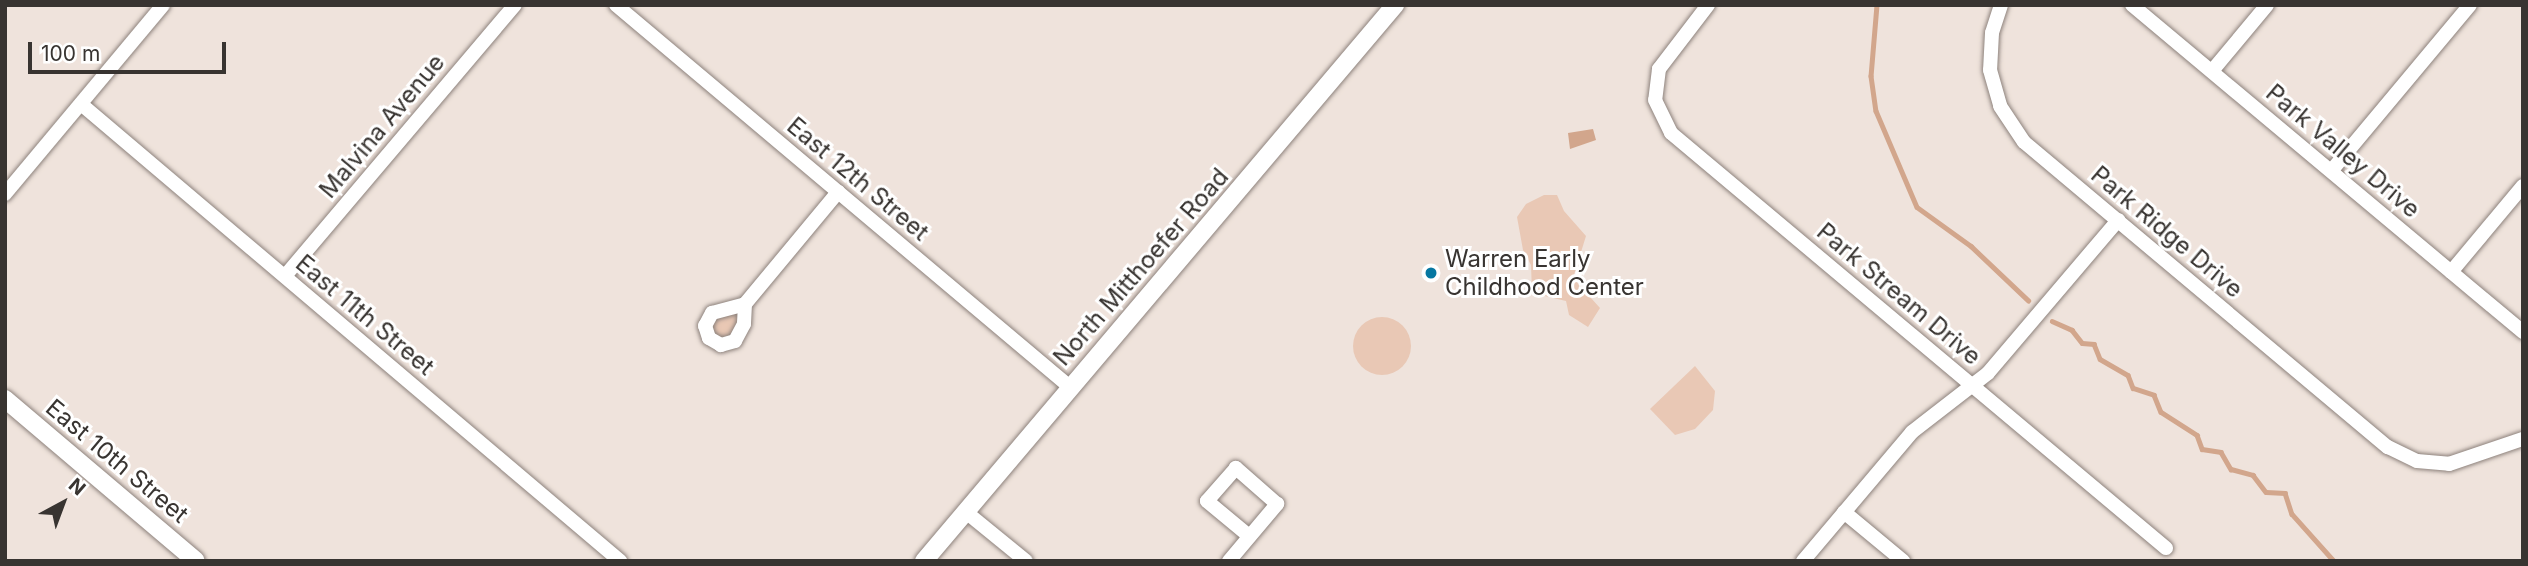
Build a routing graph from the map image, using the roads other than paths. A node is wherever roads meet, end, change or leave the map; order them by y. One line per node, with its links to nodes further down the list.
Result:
1 (163, 5): 11 (street)
2 (515, 5): 18 (street, Malvina Avenue)
3 (616, 5): 14 (street, East 12th Street)
4 (1395, 5): 22 (main road, North Mitthoefer Road)
5 (1708, 5): 21 (street, Park Stream Drive)
6 (2001, 5): 16 (street, Park Ridge Drive)
7 (2132, 5): 10 (street, Park Valley Drive)
8 (2267, 5): 10 (street)
9 (2470, 5): 12 (street)
10 (2212, 71): 12 (street, Park Valley Drive)
11 (81, 104): 15 (street); 18 (street, East 11th Street)
12 (2332, 170): 17 (street, Park Valley Drive)
13 (2523, 186): 17 (street)
14 (838, 192): 19 (street); 22 (street, East 12th Street)
15 (5, 194)
16 (2118, 220): 21 (street); 24 (street, Park Ridge Drive)
17 (2451, 272): 20 (street, Park Valley Drive)
18 (285, 276): 30 (street, East 11th Street)
19 (745, 304)
20 (2523, 332)
21 (1973, 386): 26 (street); 28 (street, Park Stream Drive)
22 (1070, 387): 25 (main road, North Mitthoefer Road)
23 (5, 399): 29 (main road, East 10th Street)
24 (2523, 439)
25 (967, 512): 31 (main road, North Mitthoefer Road); 32 (street)
26 (1844, 512): 34 (street); 35 (street)
27 (1249, 537): 27 (street); 33 (street)
28 (2166, 548)
29 (196, 561)
30 (620, 561)
31 (924, 561)
32 (1026, 561)
33 (1229, 561)
34 (1803, 561)
35 (1903, 561)

